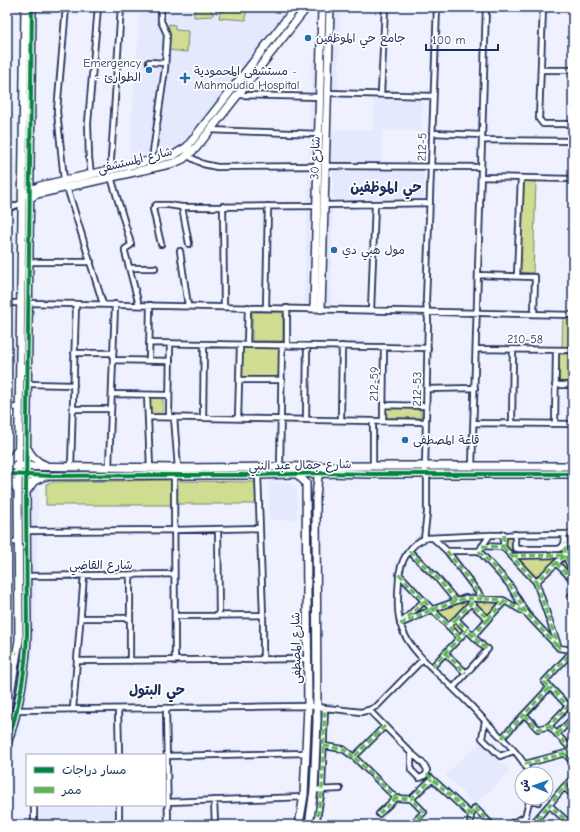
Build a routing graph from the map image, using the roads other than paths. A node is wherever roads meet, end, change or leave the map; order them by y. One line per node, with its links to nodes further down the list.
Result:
1 (25, 7): 42 (street)
2 (32, 7): 42 (street)
3 (66, 7): 41 (street)
4 (98, 7): 36 (street)
5 (121, 7): 35 (street)
6 (161, 7): 16 (street)
7 (296, 7): 30 (street, شارع المستشفى)
8 (307, 7): 21 (street, شارع المستشفى)
9 (322, 7): 23 (street, شارع 30)
10 (330, 7): 19 (street, شارع 30)
11 (385, 7): 20 (street)
12 (437, 7): 22 (street, 212-5)
13 (486, 7): 28 (street)
14 (543, 7): 17 (street)
15 (149, 62): 16 (street)
16 (166, 63): 31 (street)
17 (541, 70): 18 (street); 24 (street)
18 (573, 70)
19 (328, 93): 20 (street); 32 (street, شارع 30)
20 (381, 94): 22 (street)
21 (237, 95): 23 (street); 25 (street, شارع المستشفى)
22 (433, 96): 27 (street, 212-5)
23 (320, 97): 26 (street, شارع 30)
24 (573, 124)
25 (210, 130): 26 (street); 30 (street, شارع المستشفى)
26 (319, 134): 32 (street, شارع 30)
27 (432, 134): 28 (street); 33 (street, 212-5)
28 (482, 137): 29 (street); 34 (street)
29 (573, 141)
30 (185, 153): 31 (street, شارع المستشفى); 32 (street); 37 (street, شارع المستشفى)
31 (152, 159): 35 (street, شارع المستشفى)
32 (322, 166): 33 (street); 45 (street, شارع 30); 46 (street, شارع 30)
33 (431, 167): 34 (street); 43 (street, 212-5)
34 (481, 167): 38 (street)
35 (111, 169): 36 (street, شارع المستشفى)
36 (92, 174): 41 (street, شارع المستشفى)
37 (111, 177): 41 (street, شارع المستشفى); 56 (street)
38 (481, 177): 39 (street); 58 (street)
39 (521, 178): 40 (street); 59 (street)
40 (573, 179)
41 (66, 184): 42 (street, شارع المستشفى); 54 (street)
42 (26, 193): 50 (street); 55 (street)
43 (430, 203): 44 (street); 75 (street, 212-5)
44 (375, 204): 46 (street); 74 (street)
45 (317, 205): 46 (street); 48 (street); 67 (street, شارع 30)
46 (324, 205): 68 (street, شارع 30)
47 (223, 206): 48 (street); 49 (street); 70 (street)
48 (268, 206): 72 (street)
49 (182, 207): 51 (street); 52 (street)
50 (7, 209)
51 (161, 244)
52 (189, 244)
53 (180, 251): 69 (street)
54 (91, 262): 55 (street); 63 (street)
55 (27, 263): 61 (street)
56 (129, 268): 57 (street); 65 (street)
57 (155, 268)
58 (478, 275): 59 (street); 76 (street)
59 (517, 276): 77 (street)
60 (7, 303): 61 (street)
61 (25, 303): 62 (street); 100 (street); 111 (street)
62 (76, 304): 63 (street); 93 (street)
63 (103, 304): 64 (street)
64 (115, 304): 65 (street); 94 (street)
65 (139, 305): 66 (street)
66 (150, 305): 69 (street); 79 (street)
67 (314, 305): 68 (street); 73 (street)
68 (322, 305): 74 (street)
69 (188, 306): 70 (street)
70 (224, 306): 71 (street)
71 (248, 307): 72 (street); 83 (street)
72 (266, 308): 73 (street)
73 (287, 308): 84 (street)
74 (371, 310): 75 (street)
75 (427, 312): 76 (street); 88 (street, 212-53)
76 (477, 313): 77 (street); 89 (street)
77 (534, 314): 78 (street)
78 (573, 315)
79 (149, 343): 80 (street); 96 (street)
80 (170, 343): 81 (street); 97 (street)
81 (204, 344): 82 (street); 117 (street)
82 (240, 344): 83 (street); 98 (street)
83 (247, 345): 84 (street)
84 (285, 345): 85 (street); 99 (street)
85 (307, 346): 86 (street); 120 (street)
86 (342, 346): 87 (street); 121 (street)
87 (384, 347): 88 (street); 109 (street, 212-59)
88 (428, 348): 105 (street, 212-53)
89 (476, 348): 90 (street, 210-58); 104 (street)
90 (513, 349): 91 (street, 210-58); 126 (street)
91 (556, 350): 92 (street, 210-58); 103 (street)
92 (573, 350)
93 (74, 353): 94 (street); 102 (street)
94 (113, 353): 95 (street)
95 (113, 360): 96 (street); 106 (street)
96 (149, 360): 97 (street)
97 (170, 361): 108 (street)
98 (239, 380): 99 (street); 118 (street)
99 (282, 380): 119 (street)
100 (28, 384): 102 (street); 129 (street)
101 (573, 384): 103 (street)
102 (74, 385): 113 (street)
103 (556, 385): 127 (street)
104 (475, 388): 105 (street); 125 (street)
105 (427, 389): 110 (street, 212-53)
106 (112, 394): 107 (street); 114 (street)
107 (147, 395): 108 (street); 115 (street)
108 (169, 395): 116 (street)
109 (383, 405): 110 (street); 123 (street, 212-59)
110 (426, 406): 124 (street, 212-53)
111 (20, 407): 112 (street); 129 (street)
112 (7, 408)
113 (73, 409): 114 (street); 133 (street)
114 (111, 409): 134 (street)
115 (148, 417): 116 (street); 137 (street)
116 (171, 417): 117 (street); 139 (street)
117 (203, 418): 118 (street)
118 (238, 418): 119 (street)
119 (281, 419): 120 (street); 141 (street)
120 (306, 420): 121 (street)
121 (341, 420): 122 (street)
122 (373, 421): 123 (street); 135 (street)
123 (383, 421): 124 (street)
124 (426, 422): 143 (street, 212-53)
125 (474, 423): 126 (street); 138 (street)
126 (512, 423): 127 (street)
127 (555, 424): 128 (street)
128 (573, 424)
129 (24, 450): 130 (street); 132 (street); 140 (street)
130 (7, 462)
131 (7, 466): 140 (street)
132 (45, 466): 133 (street, شارع جمال عبد النبي); 140 (street, شارع جمال عبد النبي); 149 (street)
133 (71, 466): 134 (street, شارع جمال عبد النبي)
134 (109, 466): 137 (street, شارع جمال عبد النبي)
135 (373, 466): 142 (street, شارع جمال عبد النبي); 143 (street, شارع جمال عبد النبي)
136 (573, 466): 138 (street, شارع جمال عبد النبي)
137 (150, 467): 139 (street, شارع جمال عبد النبي)
138 (472, 467): 143 (street, شارع جمال عبد النبي)
139 (178, 468): 141 (street, شارع جمال عبد النبي)
140 (23, 470): 144 (street); 149 (street, شارع جمال عبد النبي); 151 (street); 152 (street)
141 (283, 470): 142 (street, شارع جمال عبد النبي); 145 (street, شارع جمال عبد النبي); 148 (street, شارع جمال عبد النبي)
142 (320, 470): 143 (street, شارع جمال عبد النبي); 145 (street, شارع جمال عبد النبي); 228 (street, شارع المصطفى)
143 (426, 470): 146 (street, شارع جمال عبد النبي); 163 (street, 212-53)
144 (7, 474)
145 (297, 474): 214 (street, شارع المصطفى)
146 (573, 474)
147 (174, 475): 148 (street, شارع جمال عبد النبي); 149 (street, شارع جمال عبد النبي); 155 (street)
148 (258, 475): 153 (street)
149 (46, 476): 152 (street)
150 (7, 478): 151 (street)
151 (18, 490): 152 (street); 165 (street)
152 (26, 490): 156 (street)
153 (260, 528): 154 (street); 195 (street)
154 (218, 529): 155 (street); 194 (street)
155 (174, 530): 156 (street); 177 (street)
156 (27, 531): 175 (street)
157 (504, 534): 158 (street); 161 (street); 167 (street)
158 (515, 534): 159 (street); 166 (street)
159 (564, 534): 160 (street); 166 (street)
160 (573, 534)
161 (490, 535): 162 (street); 168 (street)
162 (433, 538): 163 (street); 170 (street)
163 (424, 539): 169 (street)
164 (7, 542): 165 (street)
165 (19, 542): 173 (street)
166 (565, 543): 171 (street)
167 (503, 547): 168 (street); 172 (street)
168 (481, 548): 170 (street); 193 (street)
169 (409, 551): 178 (street); 189 (street)
170 (447, 551): 186 (street)
171 (565, 554): 172 (street); 174 (street); 176 (street)
172 (512, 556): 183 (street)
173 (19, 559): 175 (street); 204 (street)
174 (556, 563): 182 (street); 183 (street)
175 (27, 568): 181 (street)
176 (573, 572)
177 (174, 574): 180 (street, شارع القاضي); 196 (street)
178 (399, 574): 188 (street); 201 (street)
179 (84, 575): 180 (street, شارع القاضي); 181 (street, شارع القاضي); 197 (street)
180 (130, 575): 198 (street)
181 (27, 576): 205 (street)
182 (573, 580)
183 (536, 582): 209 (street)
184 (573, 594): 187 (street)
185 (467, 598): 186 (street); 189 (street); 191 (street)
186 (483, 599): 190 (street)
187 (573, 600)
188 (424, 601): 192 (street); 201 (street)
189 (456, 601): 192 (street)
190 (505, 601): 193 (street); 200 (street)
191 (471, 603): 199 (street); 200 (street)
192 (432, 609): 201 (street); 202 (street)
193 (527, 614): 209 (street)
194 (219, 615): 195 (street); 196 (street)
195 (263, 615): 217 (street)
196 (175, 616): 216 (street)
197 (81, 618): 198 (street); 218 (street)
198 (130, 618): 219 (street)
199 (456, 619): 202 (street); 203 (street)
200 (488, 619): 206 (street)
201 (400, 624): 215 (street)
202 (448, 626): 207 (street)
203 (467, 630): 206 (street); 207 (street)
204 (19, 633): 205 (street); 210 (street)
205 (27, 633): 208 (street)
206 (472, 636): 223 (street)
207 (460, 638): 213 (street)
208 (27, 648): 210 (street); 234 (street)
209 (559, 648): 211 (street)
210 (18, 650): 212 (street); 222 (street)
211 (572, 651): 226 (street)
212 (7, 653)
213 (445, 653): 220 (street); 223 (street)
214 (306, 659): 217 (street); 227 (street, شارع المصطفى)
215 (422, 659): 220 (street); 235 (street)
216 (175, 660): 217 (street); 219 (street)
217 (263, 660)
218 (77, 661): 219 (street); 232 (street)
219 (130, 661)
220 (432, 668): 225 (street)
221 (7, 669): 222 (street)
222 (15, 669): 224 (street)
223 (466, 673): 225 (street)
224 (10, 688): 237 (street)
225 (453, 688): 240 (street)
226 (550, 688): 229 (street); 238 (street)
227 (308, 706): 228 (street); 230 (street); 249 (street, شارع المصطفى)
228 (316, 706): 231 (street); 263 (street, شارع المصطفى)
229 (568, 706): 236 (street); 242 (street)
230 (166, 708): 233 (street); 253 (street)
231 (325, 708): 235 (street); 246 (street)
232 (73, 709): 233 (street); 234 (street)
233 (118, 709): 251 (street)
234 (17, 710): 245 (street)
235 (369, 710): 241 (street)
236 (573, 711)
237 (7, 712)
238 (525, 715): 242 (street); 244 (street)
239 (573, 718): 243 (street)
240 (485, 721): 244 (street); 248 (street)
241 (385, 726): 250 (street); 254 (street)
242 (549, 726): 243 (street)
243 (557, 734): 247 (street)
244 (502, 738): 248 (street)
245 (7, 744)
246 (324, 746): 254 (street); 261 (street)
247 (573, 751): 252 (street)
248 (514, 752): 256 (street)
249 (307, 753): 253 (street); 265 (street, شارع المصطفى)
250 (412, 753): 257 (street); 257 (street)
251 (118, 754)
252 (564, 754): 255 (street); 256 (street)
253 (167, 756): 270 (street)
254 (354, 757): 266 (street)
255 (573, 762)
256 (525, 764)
257 (427, 774): 259 (street)
258 (573, 778): 260 (street)
259 (432, 779): 267 (street); 277 (street)
260 (564, 787): 264 (street); 268 (street)
261 (322, 789): 262 (street); 263 (street); 287 (street)
262 (340, 789)
263 (314, 790): 286 (street, شارع المصطفى)
264 (573, 795)
265 (304, 797): 269 (street); 285 (street, شارع المصطفى)
266 (396, 798): 267 (street); 276 (street)
267 (411, 799): 279 (street)
268 (554, 799)
269 (214, 800): 270 (street); 284 (street)
270 (168, 802): 283 (street)
271 (34, 806): 281 (street)
272 (119, 806): 282 (street)
273 (528, 806): 278 (street)
274 (548, 806): 280 (street)
275 (550, 806): 295 (street)
276 (379, 814)
277 (471, 815): 290 (street); 291 (street)
278 (525, 817): 292 (street); 293 (street)
279 (416, 820): 288 (street); 289 (street)
280 (534, 823): 294 (street)
281 (34, 825)
282 (119, 825)
283 (168, 825)
284 (215, 825)
285 (299, 825)
286 (309, 825)
287 (316, 825)
288 (411, 825)
289 (420, 825)
290 (470, 825)
291 (492, 825)
292 (512, 825)
293 (523, 825)
294 (539, 825)
295 (571, 825)

